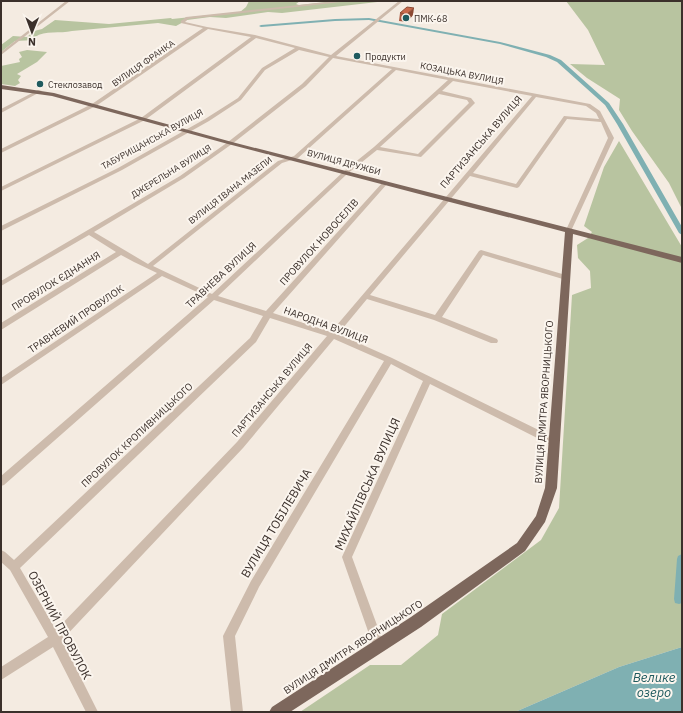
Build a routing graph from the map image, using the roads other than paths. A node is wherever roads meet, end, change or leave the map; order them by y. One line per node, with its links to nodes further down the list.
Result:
1 (68, 1): 7 (street)
2 (348, 1): 4 (street, КОЗАЦЬКА ВУЛИЦЯ)
3 (401, 1): 8 (street, ДЖЕРЕЛЬНА ВУЛИЦЯ)
4 (207, 28): 5 (street, КОЗАЦЬКА ВУЛИЦЯ); 15 (street, ВУЛИЦЯ ФРАНКА)
5 (255, 36): 6 (street, КОЗАЦЬКА ВУЛИЦЯ); 18 (street)
6 (299, 48): 8 (street, КОЗАЦЬКА ВУЛИЦЯ); 20 (street, ТАБУРИЩАНСЬКА ВУЛИЦЯ)
7 (1, 54)
8 (333, 56): 9 (street, КОЗАЦЬКА ВУЛИЦЯ); 21 (street, ДЖЕРЕЛЬНА ВУЛИЦЯ)
9 (396, 68): 10 (street, КОЗАЦЬКА ВУЛИЦЯ); 24 (street, ВУЛИЦЯ ІВАНА МАЗЕПИ)
10 (452, 79): 13 (street, ТРАВНЕВА ВУЛИЦЯ); 14 (street, КОЗАЦЬКА ВУЛИЦЯ)
11 (1, 87): 12 (main road, ВУЛИЦЯ ДРУЖБИ)
12 (40, 92): 15 (main road, ВУЛИЦЯ ДРУЖБИ); 16 (street)
13 (439, 92): 22 (street, ТРАВНЕВА ВУЛИЦЯ); 22 (street)
14 (535, 95): 17 (street, КОЗАЦЬКА ВУЛИЦЯ); 26 (street, ПАРТИЗАНСЬКА ВУЛИЦЯ)
15 (94, 105): 18 (main road, ВУЛИЦЯ ДРУЖБИ); 23 (street, ВУЛИЦЯ ФРАНКА)
16 (1, 111)
17 (598, 112): 19 (street, ВУЛИЦЯ ДМИТРА ЯВОРНИЦЬКОГО)
18 (143, 119): 20 (main road, ВУЛИЦЯ ДРУЖБИ); 28 (street)
19 (602, 121): 26 (street); 31 (street, ВУЛИЦЯ ДМИТРА ЯВОРНИЦЬКОГО)
20 (188, 132): 21 (main road, ВУЛИЦЯ ДРУЖБИ); 30 (street, ТАБУРИЩАНСЬКА ВУЛИЦЯ)
21 (230, 143): 24 (main road, ВУЛИЦЯ ДРУЖБИ); 32 (street, ДЖЕРЕЛЬНА ВУЛИЦЯ)
22 (376, 148): 25 (street, ТРАВНЕВА ВУЛИЦЯ)
23 (1, 151)
24 (292, 158): 25 (main road, ВУЛИЦЯ ДРУЖБИ); 35 (street, ВУЛИЦЯ ІВАНА МАЗЕПИ)
25 (345, 173): 27 (main road, ВУЛИЦЯ ДРУЖБИ); 40 (street, ТРАВНЕВА ВУЛИЦЯ)
26 (470, 174): 29 (street, ПАРТИЗАНСЬКА ВУЛИЦЯ)
27 (385, 183): 29 (main road, ВУЛИЦЯ ДРУЖБИ); 41 (street, ПРОВУЛОК НОВОСЕЛІВ)
28 (1, 189)
29 (446, 199): 31 (main road, ВУЛИЦЯ ДРУЖБИ); 39 (street, ПАРТИЗАНСЬКА ВУЛИЦЯ)
30 (1, 229)
31 (569, 230): 34 (main road, ВУЛИЦЯ ДРУЖБИ); 37 (main road, ВУЛИЦЯ ДМИТРА ЯВОРНИЦЬКОГО)
32 (89, 232): 33 (street, НАРОДНА ВУЛИЦЯ); 38 (street, ДЖЕРЕЛЬНА ВУЛИЦЯ)
33 (121, 252): 35 (street, НАРОДНА ВУЛИЦЯ); 43 (street, ПРОВУЛОК ЄДНАННЯ)
34 (682, 260)
35 (148, 267): 36 (street, НАРОДНА ВУЛИЦЯ)
36 (162, 273): 40 (street, НАРОДНА ВУЛИЦЯ); 48 (street, ТРАВНЕВИЙ ПРОВУЛОК)
37 (566, 278): 42 (street); 49 (main road, ВУЛИЦЯ ДМИТРА ЯВОРНИЦЬКОГО)
38 (1, 284)
39 (365, 296): 42 (street); 44 (street, ПАРТИЗАНСЬКА ВУЛИЦЯ)
40 (213, 297): 41 (street, НАРОДНА ВУЛИЦЯ); 50 (street, ТРАВНЕВА ВУЛИЦЯ)
41 (268, 314): 44 (street, НАРОДНА ВУЛИЦЯ); 52 (street, ПРОВУЛОК КРОПИВНИЦЬКОГО)
42 (437, 318): 45 (street)
43 (1, 328)
44 (332, 336): 46 (street, НАРОДНА ВУЛИЦЯ); 53 (street, ПАРТИЗАНСЬКА ВУЛИЦЯ)
45 (494, 341)
46 (389, 360): 47 (street, НАРОДНА ВУЛИЦЯ); 57 (street, ВУЛИЦЯ ТОБІЛЕВИЧА)
47 (428, 379): 49 (street, НАРОДНА ВУЛИЦЯ); 54 (street, МИХАЙЛІВСЬКА ВУЛИЦЯ)
48 (1, 382)
49 (554, 442): 54 (main road, ВУЛИЦЯ ДМИТРА ЯВОРНИЦЬКОГО)
50 (1, 482)
51 (1, 555): 52 (street, ОЗЕРНИЙ ПРОВУЛОК)
52 (14, 566): 53 (street, ОЗЕРНИЙ ПРОВУЛОК)
53 (54, 639): 55 (street, ПАРТИЗАНСЬКА ВУЛИЦЯ); 56 (street, ОЗЕРНИЙ ПРОВУЛОК)
54 (379, 647): 58 (main road, ВУЛИЦЯ ДМИТРА ЯВОРНИЦЬКОГО)
55 (1, 674)
56 (92, 712)
57 (237, 712)
58 (276, 712)

